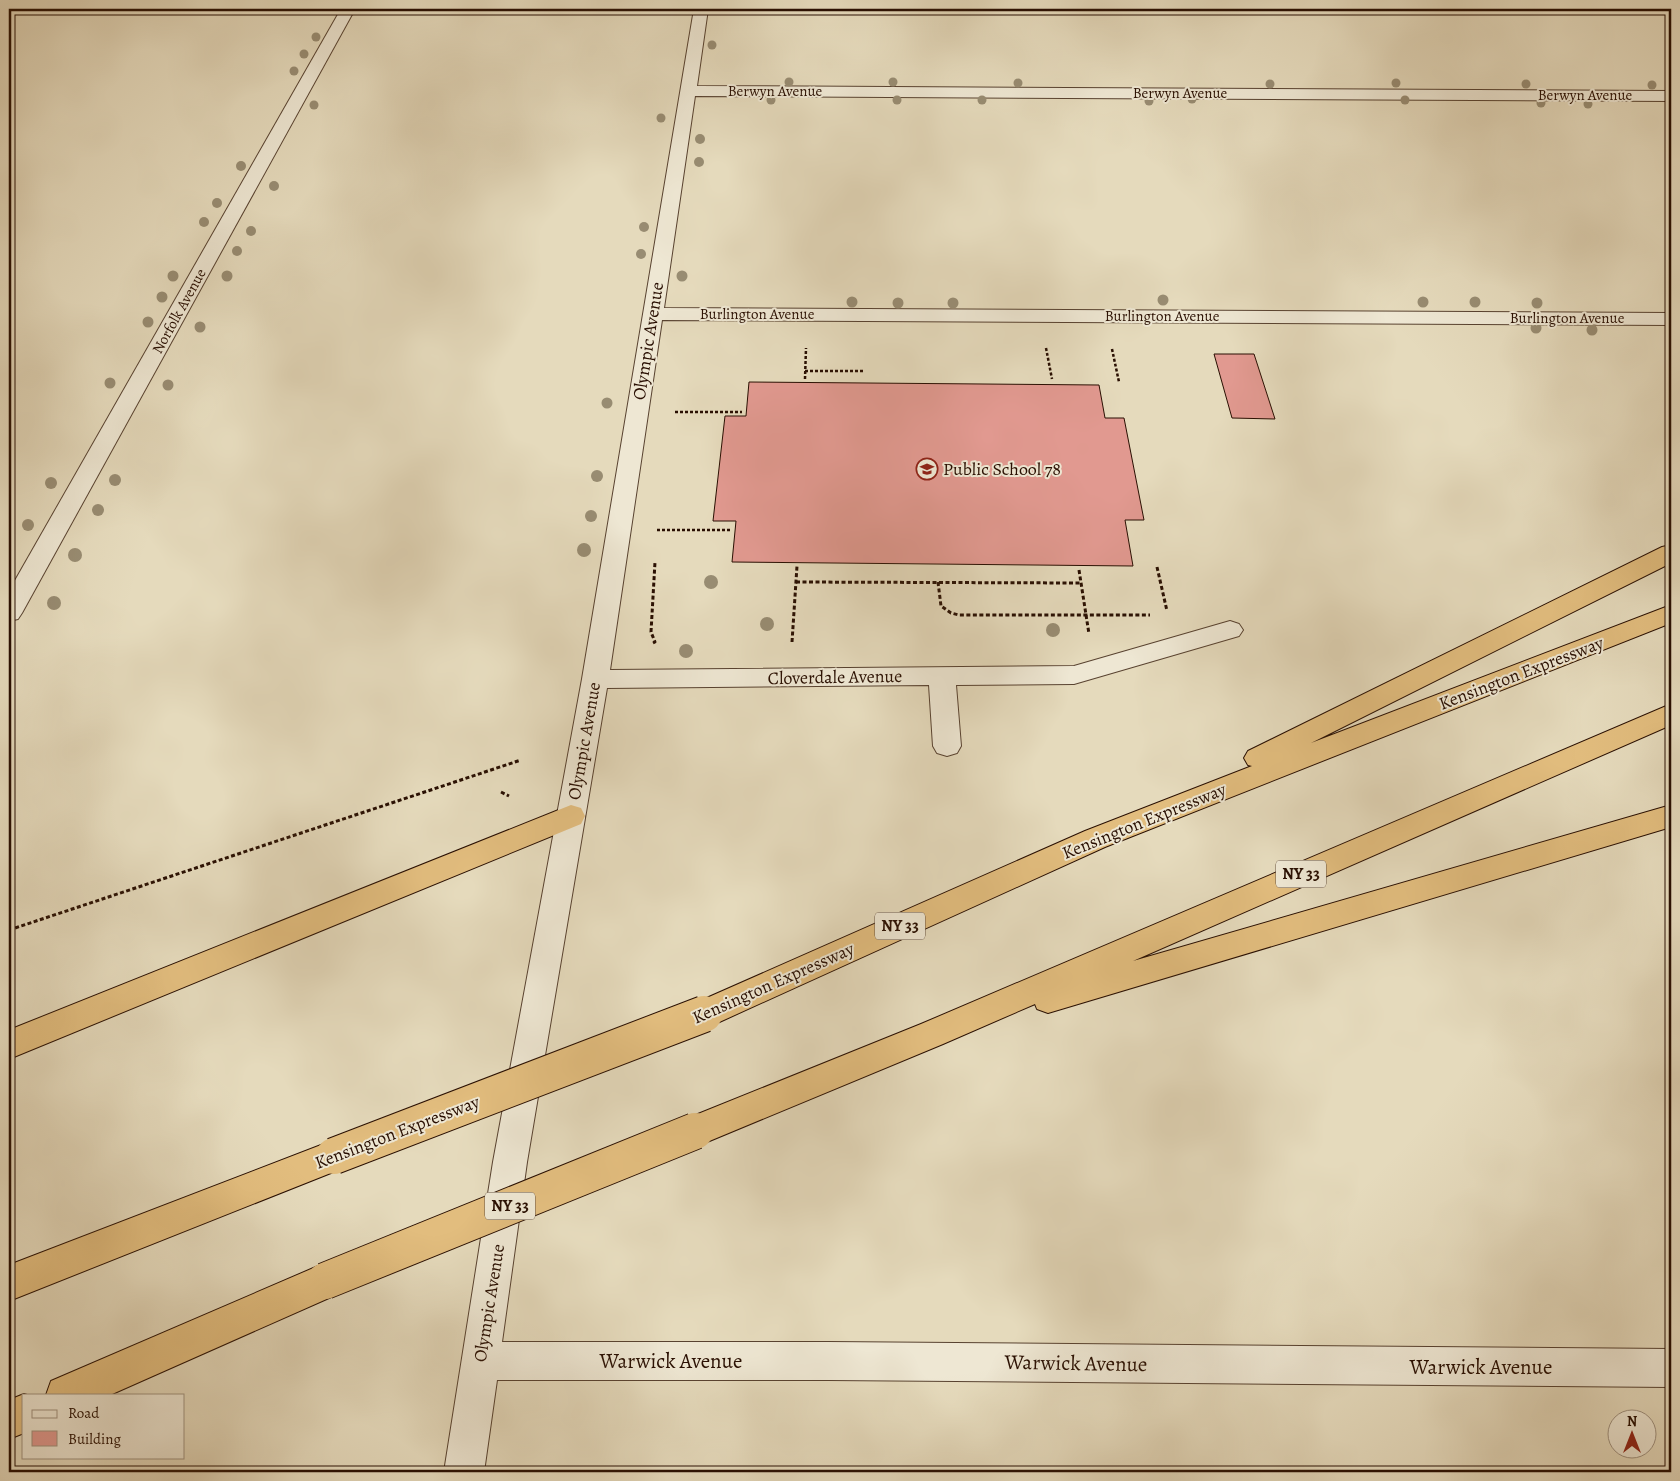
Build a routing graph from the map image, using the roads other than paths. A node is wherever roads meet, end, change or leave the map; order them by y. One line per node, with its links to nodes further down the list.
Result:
1 (348, 9): 8 (street, Norfolk Avenue)
2 (701, 9): 3 (street, Olympic Avenue)
3 (688, 91): 4 (street, Berwyn Avenue); 5 (street, Olympic Avenue)
4 (1671, 96)
5 (653, 314): 6 (street, Burlington Avenue); 12 (street, Olympic Avenue)
6 (1671, 319)
7 (1671, 553): 17 (highway)
8 (9, 613)
9 (1671, 614): 17 (highway, Kensington Expressway / NY 33)
10 (1230, 630): 11 (street, Cloverdale Avenue)
11 (942, 676): 12 (street, Cloverdale Avenue); 14 (street)
12 (596, 679): 15 (street, Olympic Avenue)
13 (1671, 714): 18 (highway, NY 33)
14 (947, 746)
15 (571, 816): 19 (highway); 21 (street, Olympic Avenue)
16 (1671, 816): 18 (highway)
17 (1095, 839): 20 (highway, Kensington Expressway / NY 33, bridge)
18 (932, 1034): 23 (highway, NY 33, bridge)
19 (9, 1045)
20 (9, 1283)
21 (480, 1361): 22 (street, Warwick Avenue); 26 (street, Olympic Avenue)
22 (1671, 1368)
23 (67, 1394)
24 (22, 1414): 25 (highway)
25 (9, 1419)
26 (464, 1472)

